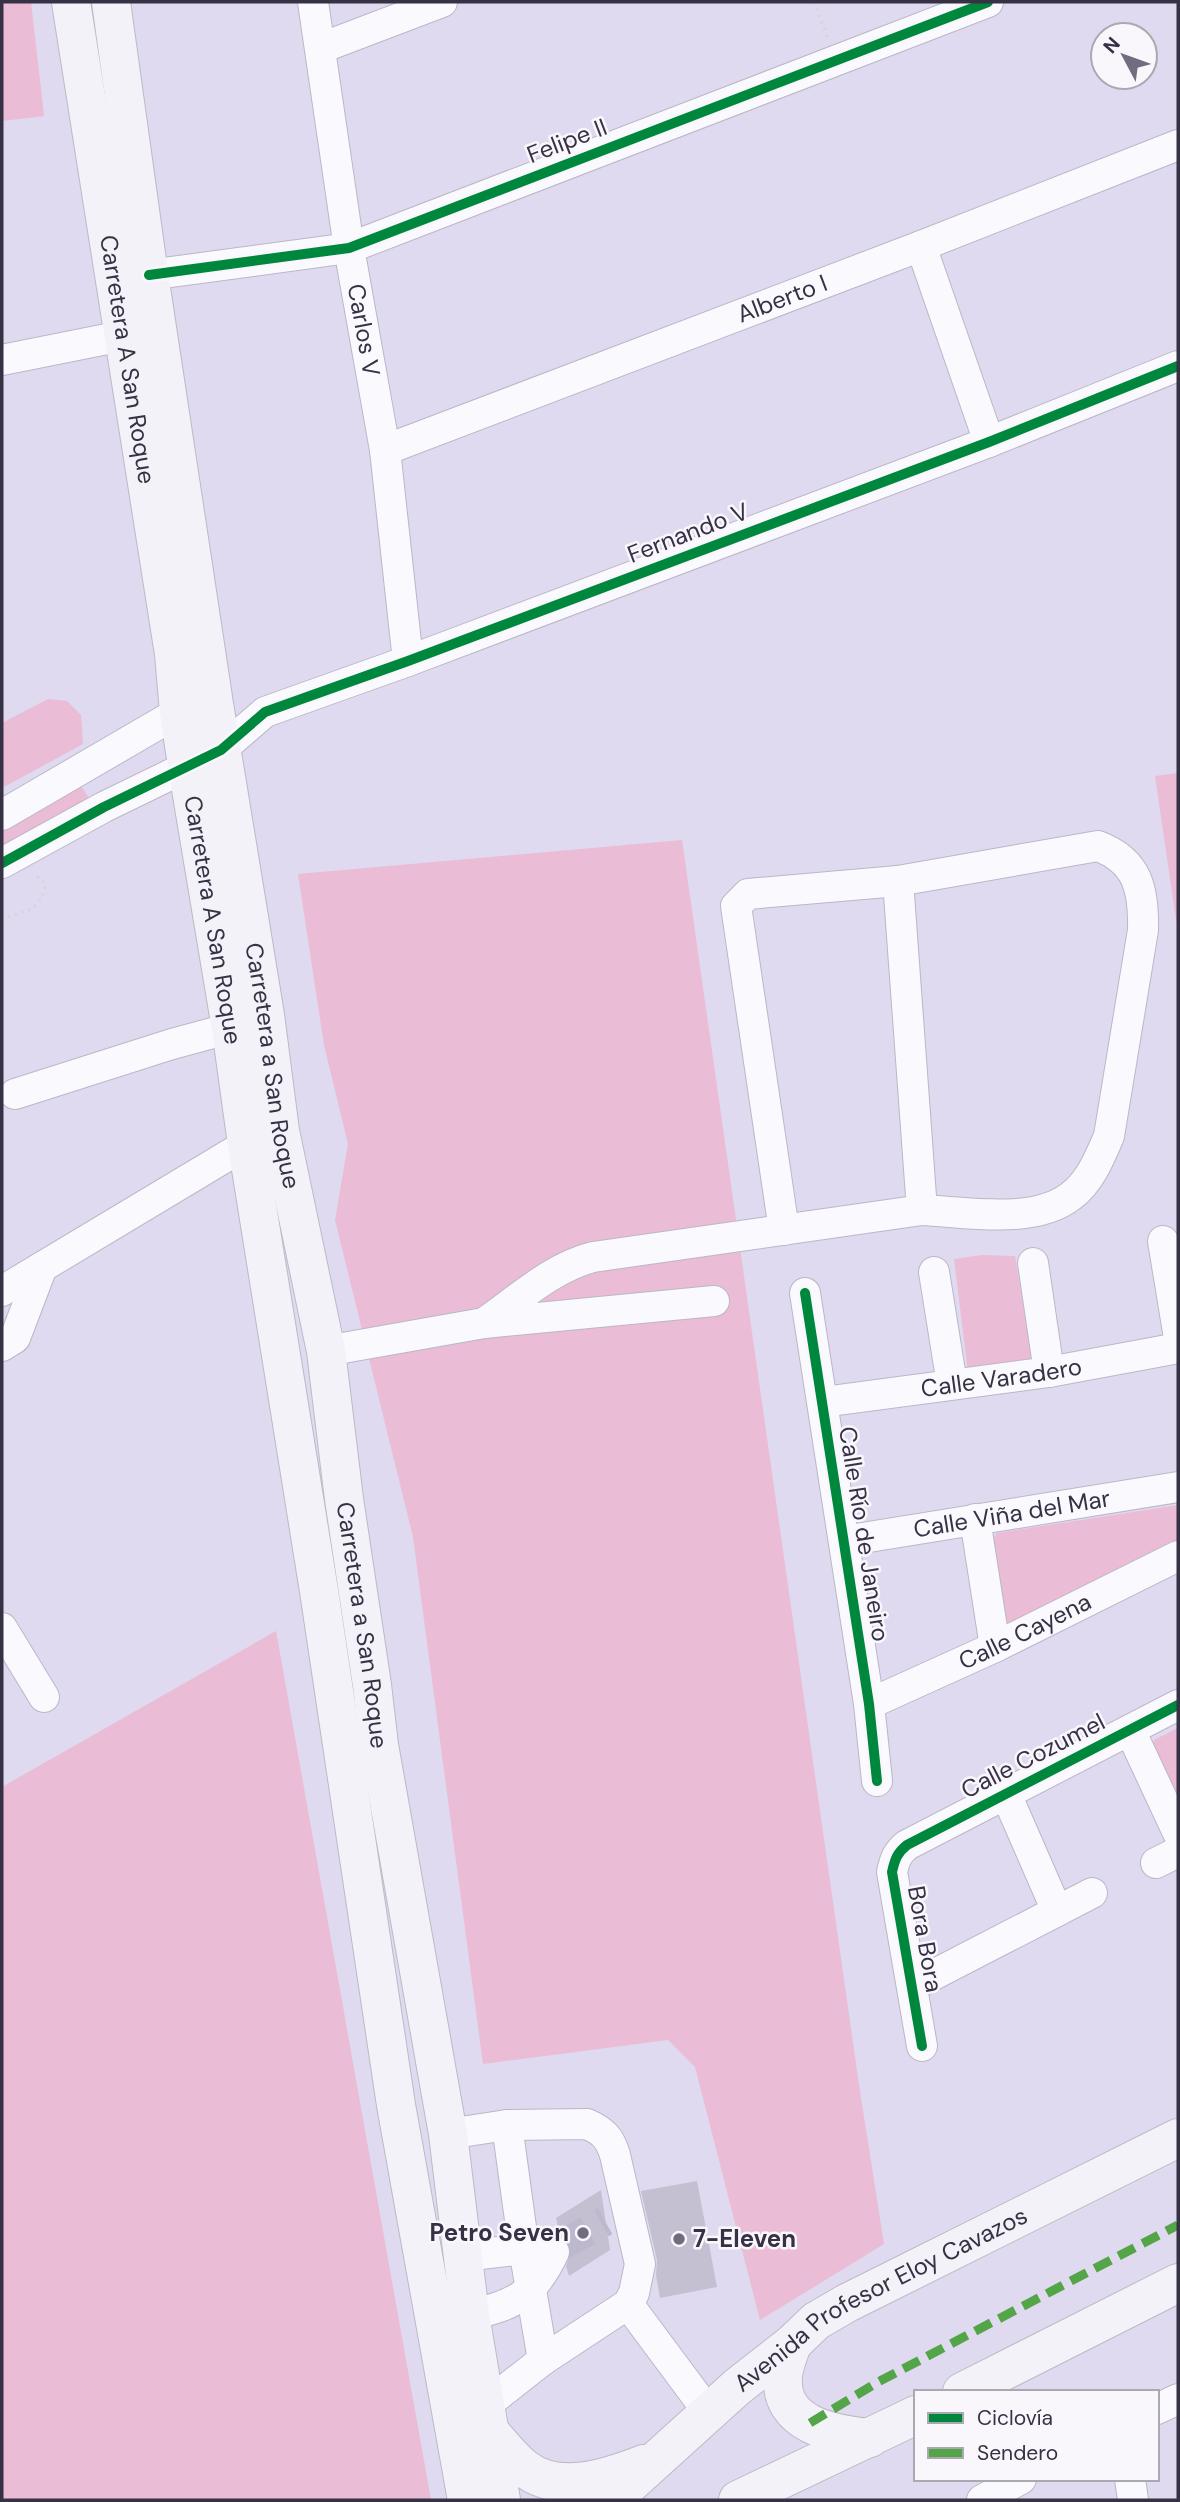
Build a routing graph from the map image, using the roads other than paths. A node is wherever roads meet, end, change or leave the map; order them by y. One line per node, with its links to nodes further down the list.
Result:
1 (71, 2): 11 (main road, Carretera A San Roque)
2 (110, 2): 10 (main road, Carretera A San Roque)
3 (313, 2): 6 (street, Carlos V)
4 (442, 2): 6 (street)
5 (988, 2): 9 (street, Felipe II)
6 (321, 48): 9 (street, Carlos V)
7 (1178, 145): 8 (street, Alberto I)
8 (921, 246): 14 (street); 15 (street, Alberto I)
9 (349, 248): 10 (street, Felipe II); 15 (street, Carlos V)
10 (149, 275): 19 (main road, Carretera A San Roque)
11 (122, 336): 12 (street); 17 (main road, Carretera A San Roque)
12 (2, 360)
13 (1178, 366): 14 (street, Fernando V)
14 (989, 442): 16 (street, Fernando V)
15 (385, 450): 16 (street, Carlos V)
16 (408, 661): 19 (street, Fernando V)
17 (179, 712): 18 (street); 20 (main road, Carretera A San Roque)
18 (129, 741): 21 (street); 22 (street)
19 (221, 750): 20 (street, Fernando V); 42 (main road, Carretera a San Roque)
20 (187, 765): 21 (street, Fernando V); 25 (main road, Carretera A San Roque)
21 (149, 784): 23 (street, Fernando V)
22 (2, 815)
23 (15, 868)
24 (898, 881): 28 (street); 28 (street); 29 (street)
25 (231, 1028): 26 (street); 27 (main road, Carretera A San Roque)
26 (15, 1094)
27 (247, 1144): 32 (street); 33 (main road, Carretera A San Roque)
28 (922, 1210): 29 (street)
29 (784, 1230): 38 (street)
30 (1163, 1241): 39 (street)
31 (1033, 1264): 43 (street)
32 (42, 1267): 35 (street); 40 (street)
33 (268, 1268): 42 (main road); 46 (main road, Carretera A San Roque)
34 (934, 1272): 44 (street)
35 (2, 1291)
36 (805, 1293): 45 (street, Calle Río de Janeiro)
37 (714, 1301): 38 (street)
38 (484, 1323): 42 (street)
39 (1178, 1332)
40 (2, 1346)
41 (1178, 1348): 43 (street, Calle Varadero)
42 (326, 1351): 46 (main road); 67 (main road, Carretera a San Roque)
43 (1049, 1372): 44 (street, Calle Varadero)
44 (952, 1384): 45 (street, Calle Varadero)
45 (823, 1402): 49 (street, Calle Río de Janeiro)
46 (296, 1449): 51 (main road, Carretera A San Roque)
47 (1178, 1487): 48 (street, Calle Viña del Mar)
48 (975, 1519): 49 (street, Calle Viña del Mar); 53 (street)
49 (844, 1541): 55 (street, Calle Río de Janeiro)
50 (1178, 1556): 53 (street, Calle Cayena)
51 (319, 1591): 87 (main road, Carretera a San Roque)
52 (2, 1628): 54 (street)
53 (995, 1647): 55 (street, Calle Cayena)
54 (44, 1697)
55 (869, 1704): 58 (street, Calle Río de Janeiro)
56 (1178, 1705): 57 (street, Calle Cozumel)
57 (1130, 1730): 59 (street, Calle Cozumel); 60 (street)
58 (877, 1781)
59 (1006, 1794): 61 (street, Calle Cozumel); 63 (street)
60 (1178, 1833)
61 (907, 1845): 64 (street, Bora Bora)
62 (1092, 1893): 63 (street, Bora Bora)
63 (1057, 1910): 64 (street, Bora Bora)
64 (912, 1986): 65 (street, Bora Bora)
65 (922, 2046)
66 (507, 2125): 67 (street); 69 (street); 73 (street)
67 (448, 2134): 70 (main road, Carretera a San Roque)
68 (1178, 2138): 75 (main road, Avenida Profesor Eloy Cavazos)
69 (524, 2249): 70 (street); 72 (street); 72 (street)
70 (463, 2256): 74 (main road, Carretera a San Roque)
71 (1178, 2283): 77 (main road)
72 (532, 2289): 74 (street); 76 (street)
73 (628, 2304): 76 (street); 80 (street)
74 (470, 2315): 82 (main road, Carretera a San Roque)
75 (792, 2344): 80 (main road, Avenida Profesor Eloy Cavazos); 83 (main road)
76 (543, 2360): 82 (street)
77 (966, 2390)
78 (1178, 2399): 79 (street)
79 (1159, 2408)
80 (709, 2413): 84 (main road, Avenida Profesor Eloy Cavazos)
81 (914, 2416): 83 (main road)
82 (488, 2418): 84 (main road); 89 (main road, Carretera a San Roque)
83 (870, 2438): 91 (main road)
84 (659, 2459): 90 (main road, Avenida Profesor Eloy Cavazos)
85 (1018, 2481): 88 (street)
86 (1130, 2481): 92 (street)
87 (465, 2494)
88 (989, 2498)
89 (502, 2500)
90 (611, 2500)
91 (738, 2500)
92 (1133, 2500)

